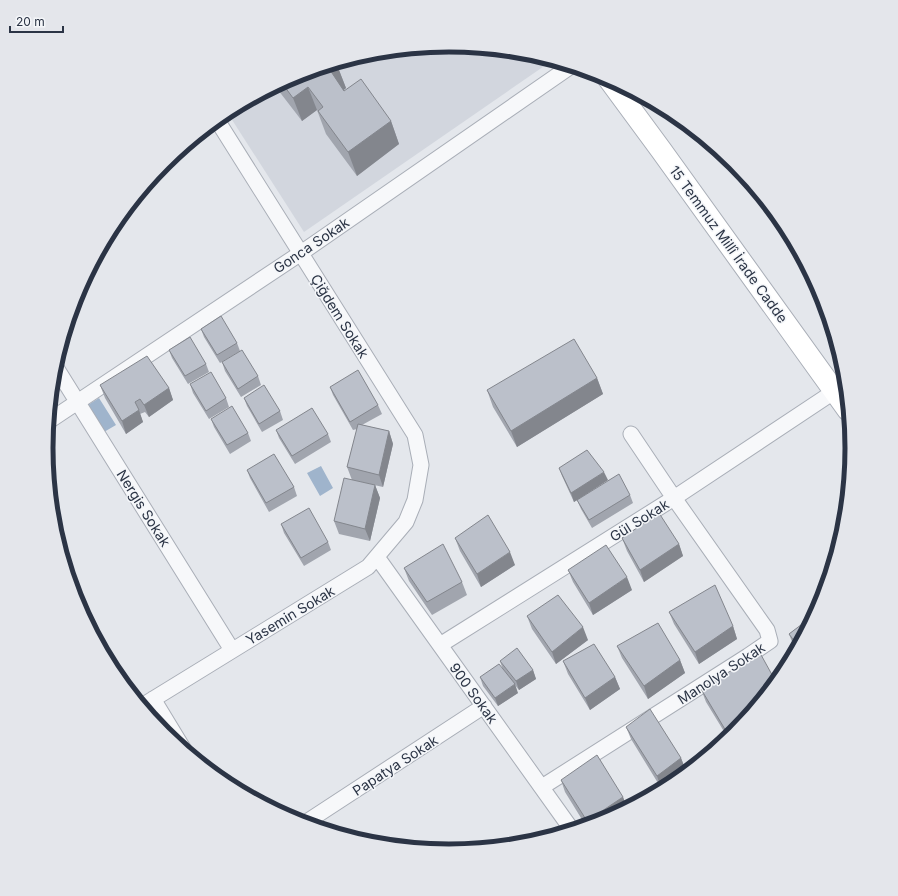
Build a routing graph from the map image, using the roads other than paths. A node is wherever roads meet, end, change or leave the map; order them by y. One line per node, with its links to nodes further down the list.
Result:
1 (566, 70): 4 (street, Gonca Sokak)
2 (616, 89): 6 (main road, 15 Temmuz Millî İrade Cadde)
3 (220, 125): 4 (street, Çiğdem Sokak)
4 (301, 253): 7 (street, Gonca Sokak); 12 (street, Çiğdem Sokak)
5 (60, 374): 7 (street, Nergis Sokak)
6 (835, 391): 8 (main road, 15 Temmuz Millî İrade Cadde); 11 (street, Gül Sokak)
7 (78, 402): 9 (street, Gonca Sokak); 15 (street, Nergis Sokak)
8 (842, 402)
9 (54, 417)
10 (631, 434): 11 (street, Manolya Sokak)
11 (674, 498): 14 (street, Gül Sokak); 19 (street, Manolya Sokak)
12 (415, 500): 13 (street, Yasemin Sokak)
13 (377, 557): 14 (street, 900 Sokak); 15 (street, Yasemin Sokak)
14 (440, 645): 17 (street, 900 Sokak)
15 (232, 650): 16 (street, Yasemin Sokak)
16 (147, 702): 18 (street)
17 (484, 706): 19 (street, 900 Sokak); 20 (street, Papatya Sokak)
18 (158, 717)
19 (542, 787): 21 (street, 900 Sokak)
20 (312, 819)
21 (569, 825)

